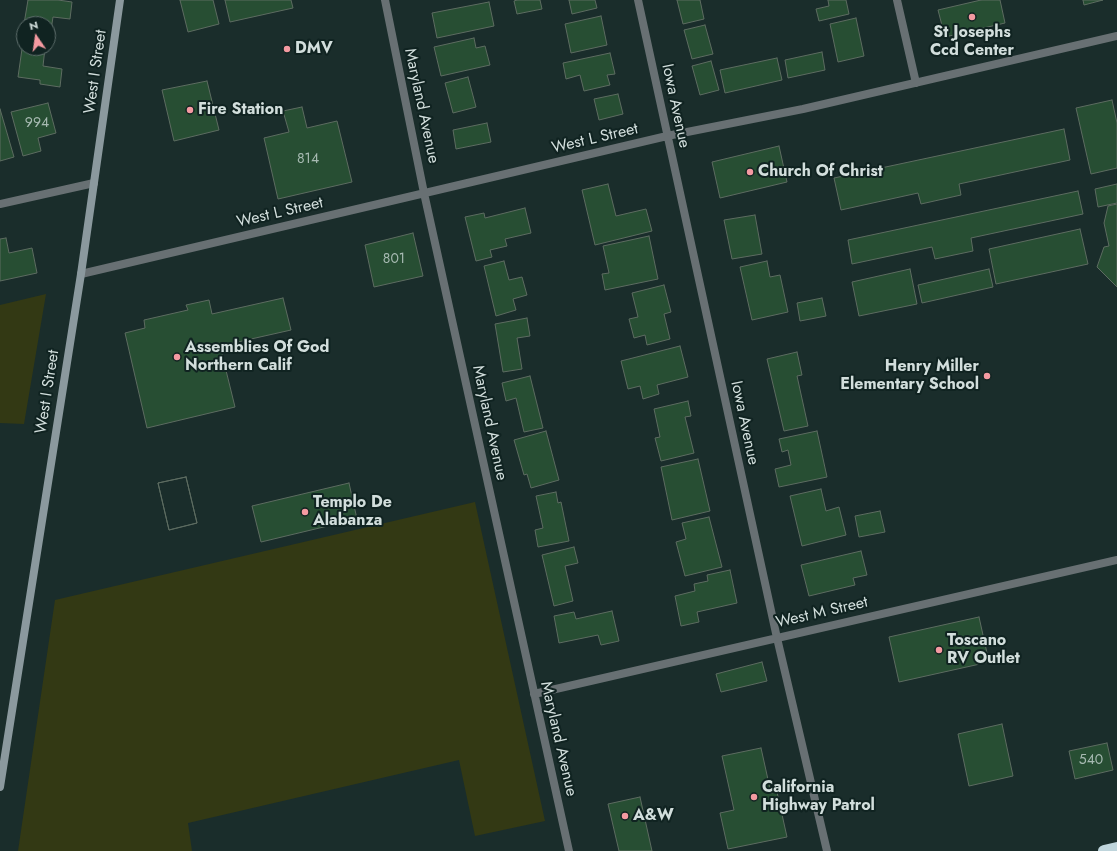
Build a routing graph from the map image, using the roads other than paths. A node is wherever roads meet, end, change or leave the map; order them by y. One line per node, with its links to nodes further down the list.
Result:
1 (120, 0): 8 (street, West I Street)
2 (385, 0): 9 (street, Maryland Avenue)
3 (638, 0): 7 (street, Iowa Avenue)
4 (897, 0): 6 (street)
5 (1117, 36): 6 (street, West L Street)
6 (916, 83): 7 (street, West L Street)
7 (667, 136): 9 (street, West L Street); 13 (street, Iowa Avenue)
8 (94, 183): 10 (street); 11 (street, West I Street)
9 (424, 193): 11 (street, West L Street); 14 (street, Maryland Avenue)
10 (0, 204)
11 (81, 274): 15 (street, West I Street)
12 (1117, 560): 13 (street, West M Street)
13 (777, 638): 14 (street, West M Street); 18 (street, Iowa Avenue)
14 (534, 694): 17 (street, Maryland Avenue)
15 (0, 788)
16 (1117, 848): 19 (highway)
17 (569, 851)
18 (827, 851)
19 (1104, 851)

